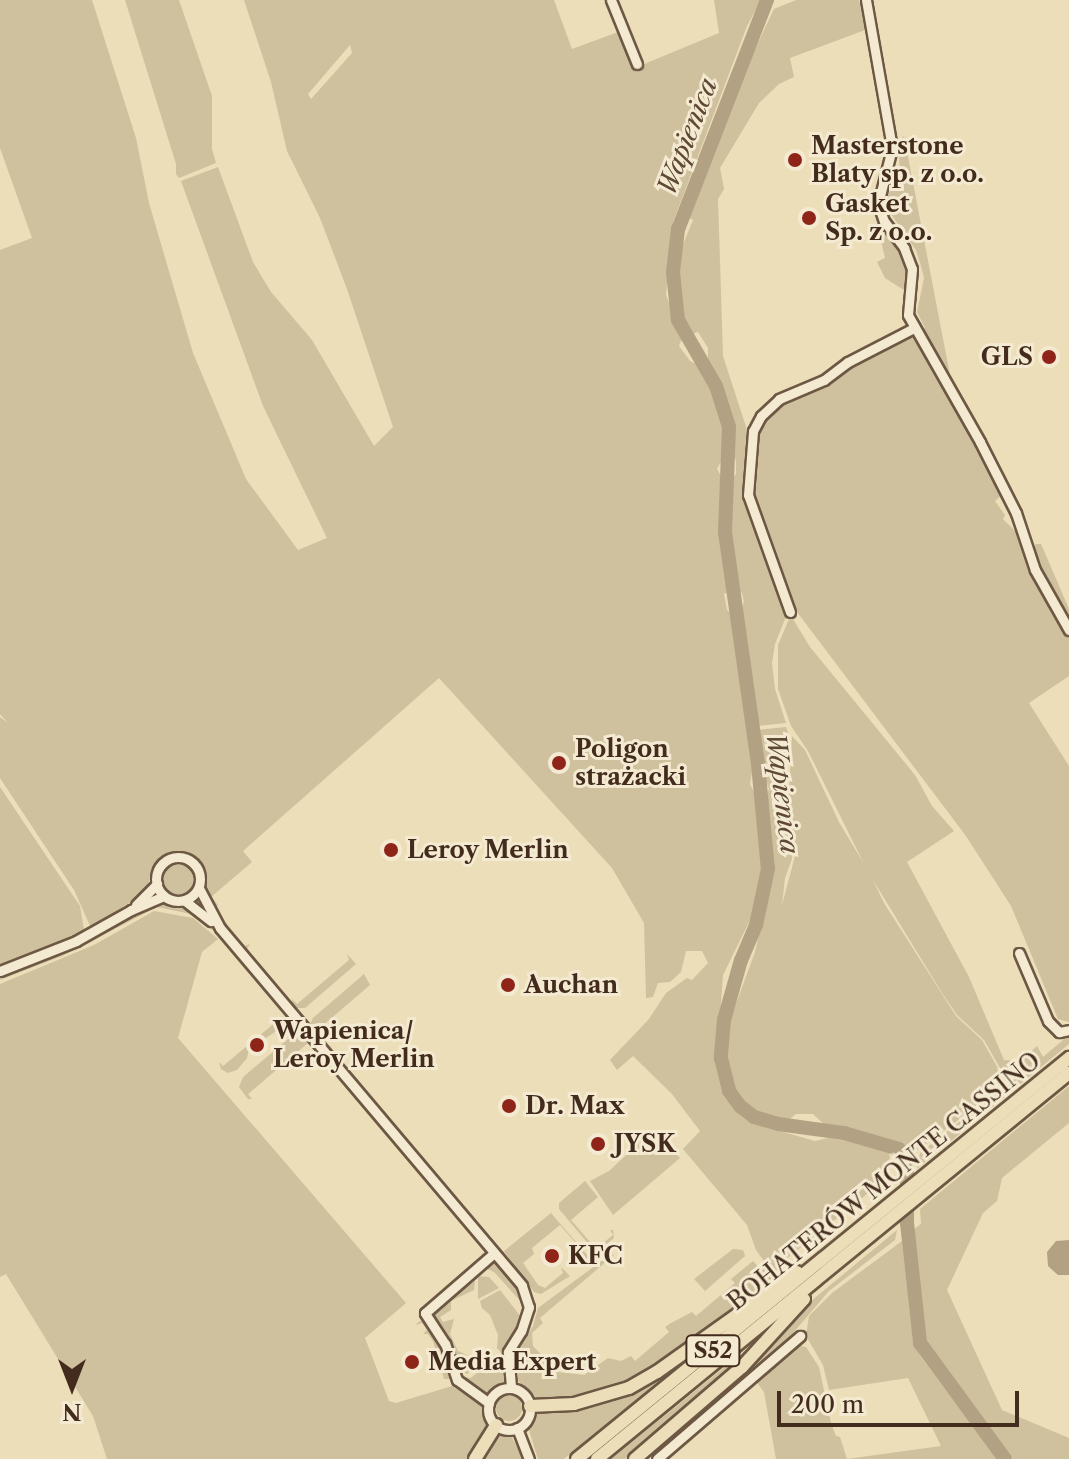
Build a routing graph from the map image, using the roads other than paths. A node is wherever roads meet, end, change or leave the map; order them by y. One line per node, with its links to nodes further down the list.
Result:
1 (611, 0): 3 (street)
2 (866, 0): 4 (street)
3 (637, 64)
4 (914, 328): 5 (street); 6 (street)
5 (790, 612)
6 (1069, 630)
7 (157, 884): 8 (street); 9 (street); 11 (street)
8 (199, 888): 10 (street); 12 (street)
9 (164, 896): 10 (street); 11 (street)
10 (185, 901): 12 (street)
11 (131, 910): 14 (street)
12 (220, 928): 19 (street)
13 (1019, 953): 15 (street)
14 (0, 971)
15 (1069, 1030)
16 (1069, 1058): 18 (highway, BOHATERÓW MONTE CASSINO / S52)
17 (1069, 1073): 20 (highway, BOHATERÓW MONTE CASSINO / S52)
18 (847, 1240): 24 (highway); 29 (highway, BOHATERÓW MONTE CASSINO / S52)
19 (494, 1253): 22 (street); 23 (street)
20 (835, 1265): 30 (highway, BOHATERÓW MONTE CASSINO / S52); 31 (highway)
21 (800, 1336): 32 (street)
22 (511, 1388): 23 (street); 24 (street)
23 (489, 1403): 25 (street)
24 (530, 1406): 26 (street)
25 (496, 1425): 26 (street); 27 (highway)
26 (517, 1428): 28 (street)
27 (475, 1459)
28 (529, 1459)
29 (577, 1459)
30 (597, 1459)
31 (635, 1459)
32 (657, 1459)

